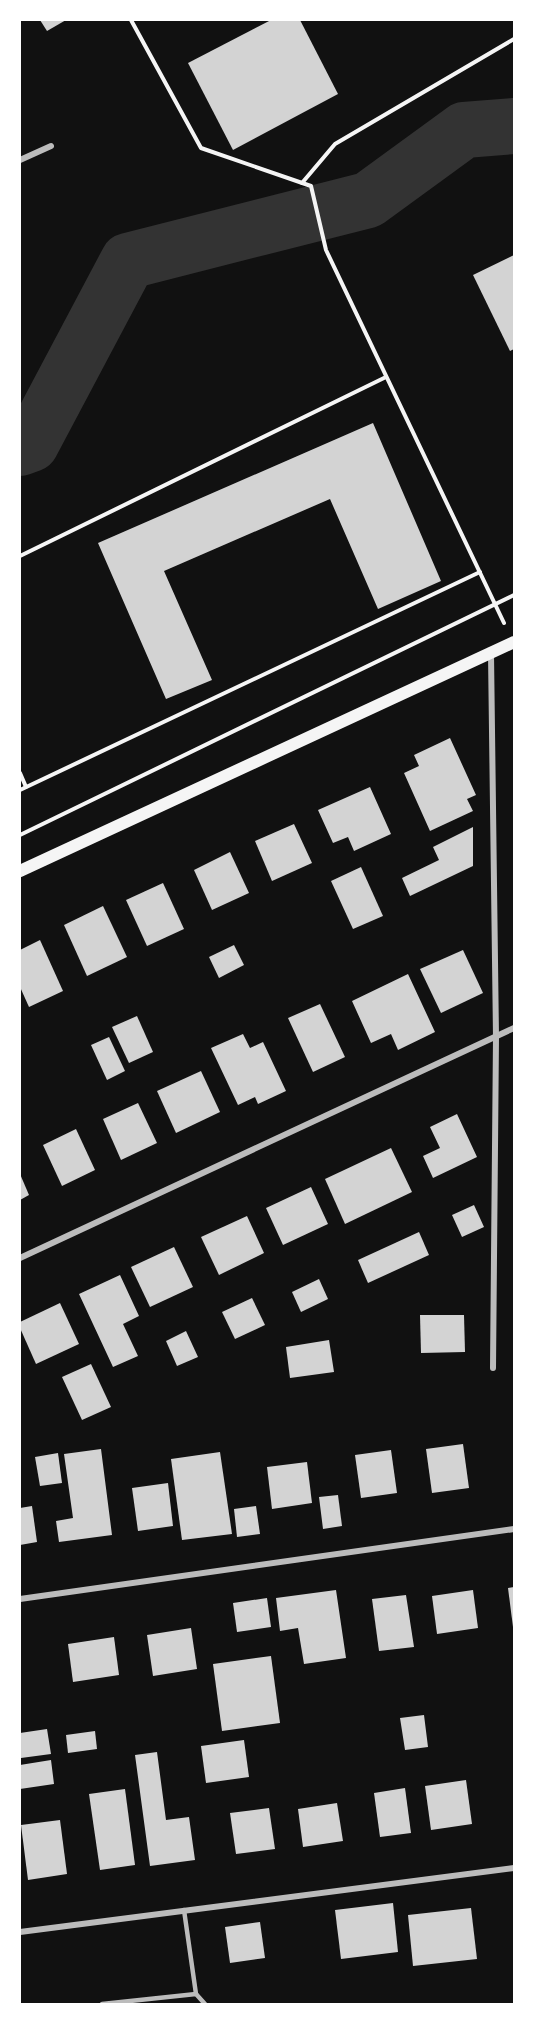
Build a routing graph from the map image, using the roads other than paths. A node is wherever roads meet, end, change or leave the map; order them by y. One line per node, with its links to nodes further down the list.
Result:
1 (51, 146): 2 (street)
2 (20, 160)
3 (514, 642): 4 (main road)
4 (491, 653): 5 (main road); 7 (street)
5 (20, 871)
6 (514, 1028): 7 (street)
7 (496, 1037): 8 (street); 9 (street)
8 (20, 1258)
9 (493, 1368)
10 (514, 1529): 11 (street)
11 (20, 1599)
12 (514, 1868): 13 (street)
13 (184, 1910): 14 (street); 15 (lane)
14 (20, 1932)
15 (196, 1994): 16 (lane); 17 (lane)
16 (102, 2004)
17 (205, 2004)

